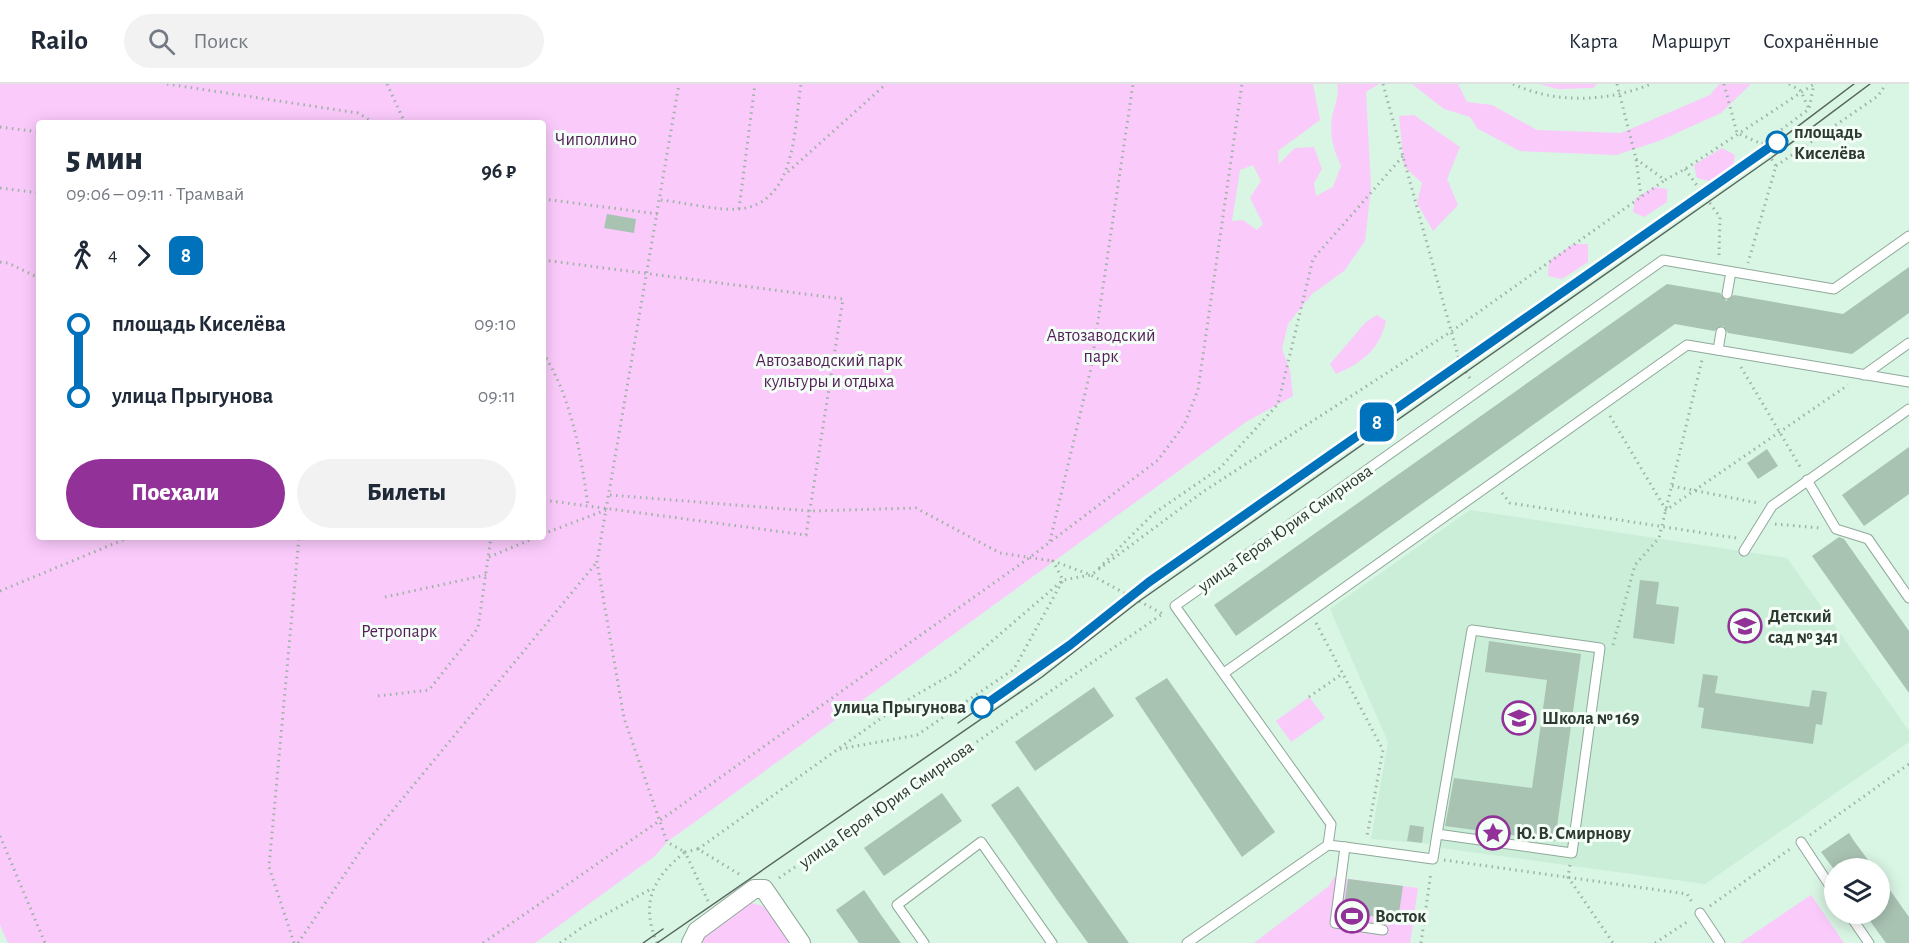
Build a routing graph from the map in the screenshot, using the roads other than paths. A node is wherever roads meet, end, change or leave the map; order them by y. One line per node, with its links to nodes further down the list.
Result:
1 (1909, 236): 2 (lane, улица Героя Юрия Смирнова)
2 (1731, 272): 3 (lane); 13 (lane, улица Героя Юрия Смирнова)
3 (1727, 294)
4 (1721, 332): 6 (lane)
5 (1909, 343): 7 (lane)
6 (1718, 350): 7 (lane); 13 (lane)
7 (1864, 375): 8 (lane)
8 (1909, 382)
9 (1909, 409): 10 (lane)
10 (1808, 480): 11 (lane); 12 (lane)
11 (1744, 551)
12 (1909, 598)
13 (1224, 673): 16 (lane)
14 (1437, 834): 14 (lane); 17 (lane)
15 (1801, 842): 18 (lane)
16 (1328, 844): 17 (lane); 26 (lane)
17 (1345, 847): 21 (lane)
18 (1824, 877)
19 (1700, 913): 27 (lane)
20 (1856, 924): 28 (lane)
21 (1383, 930)
22 (692, 943): 23 (street)
23 (801, 943)
24 (924, 943): 25 (lane)
25 (1052, 943)
26 (1187, 943)
27 (1720, 943)
28 (1869, 943)

